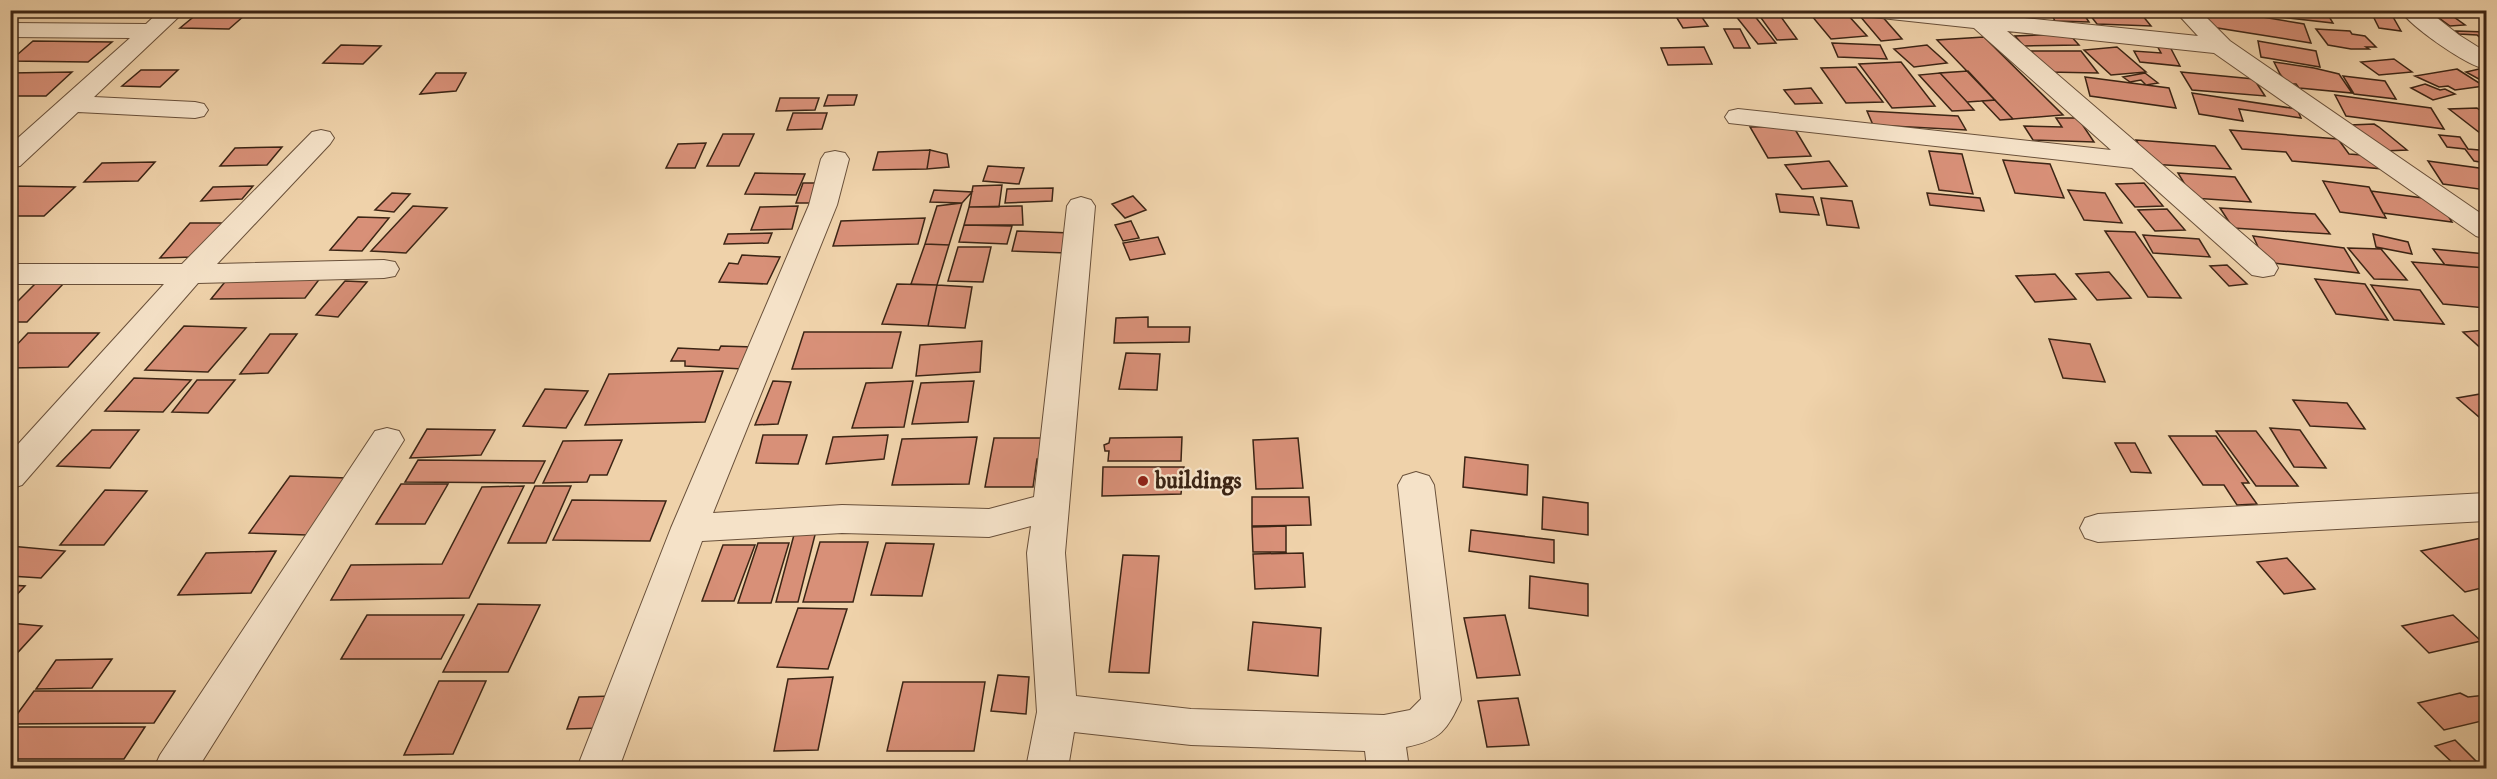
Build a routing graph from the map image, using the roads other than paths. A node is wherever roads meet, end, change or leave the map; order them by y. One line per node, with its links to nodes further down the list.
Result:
1 (175, 10): 7 (street)
2 (1872, 10): 5 (street)
3 (2185, 10): 8 (street)
4 (2411, 10): 9 (street)
5 (1983, 23): 8 (street); 16 (street)
6 (10, 30): 7 (street)
7 (151, 31): 10 (street)
8 (2221, 46): 18 (street)
9 (2487, 62)
10 (71, 104): 11 (street); 15 (street)
11 (195, 110)
12 (1738, 117): 16 (street)
13 (321, 138): 22 (street)
14 (835, 159): 29 (street)
15 (10, 160)
16 (2141, 161): 19 (street)
17 (1081, 206): 26 (street)
18 (2487, 230)
19 (2263, 268)
20 (384, 269): 22 (street)
21 (10, 274): 22 (street)
22 (190, 274): 24 (street)
23 (387, 440): 34 (street)
24 (10, 477)
25 (1416, 485): 33 (street)
26 (1049, 507): 28 (street); 31 (street)
27 (2485, 509): 30 (street)
28 (989, 523): 29 (street); 31 (street)
29 (689, 528): 35 (street)
30 (2098, 528)
31 (1046, 553): 32 (street)
32 (1057, 712): 33 (street); 36 (street)
33 (1386, 751)
34 (175, 768)
35 (598, 768)
36 (1047, 768)

